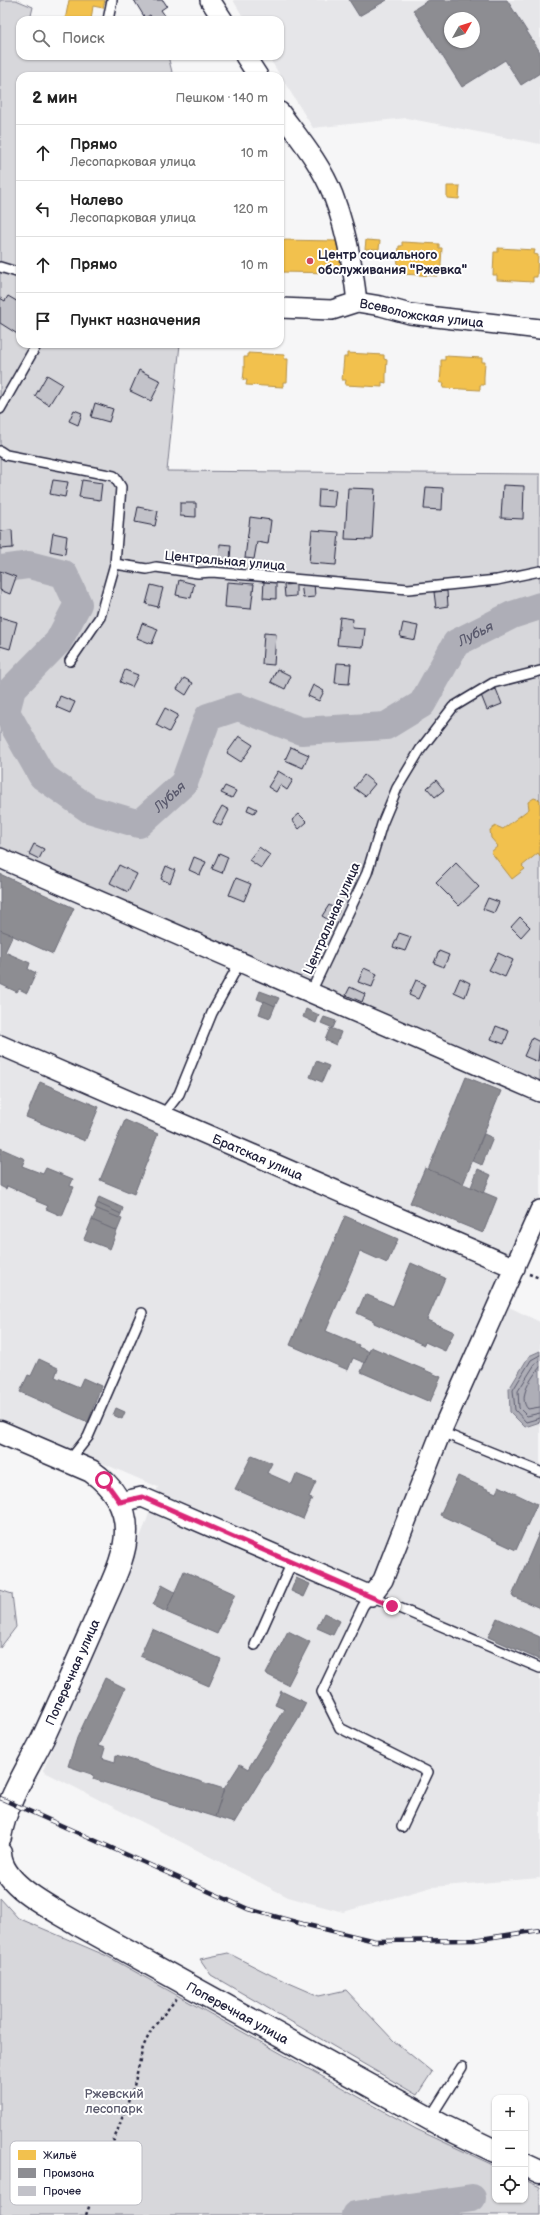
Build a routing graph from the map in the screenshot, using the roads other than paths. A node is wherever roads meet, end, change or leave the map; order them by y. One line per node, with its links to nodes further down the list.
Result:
1 (112, 0): 3 (lane)
2 (210, 0): 4 (street)
3 (109, 16)
4 (220, 16)
5 (248, 60): 6 (street)
6 (255, 72)
7 (284, 118): 10 (street)
8 (0, 267): 9 (lane)
9 (16, 273)
10 (357, 302): 11 (street, Всеволожская улица); 12 (street, Всеволожская улица)
11 (284, 308)
12 (540, 329)
13 (35, 348): 14 (lane)
14 (0, 408)
15 (0, 451): 16 (lane)
16 (115, 564): 17 (lane, Центральная улица); 18 (lane)
17 (540, 571)
18 (70, 661)
19 (540, 671): 22 (lane, Центральная улица)
20 (0, 858): 21 (street)
21 (240, 962): 22 (street); 25 (lane)
22 (311, 992): 24 (street)
23 (0, 1045): 25 (street, Братская улица)
24 (540, 1092)
25 (162, 1116): 27 (street, Братская улица)
26 (540, 1210): 27 (street)
27 (515, 1268): 30 (street)
28 (142, 1313): 31 (lane)
29 (0, 1432): 31 (street)
30 (441, 1432): 32 (lane); 35 (street)
31 (69, 1461): 33 (street)
32 (540, 1472)
33 (120, 1502): 34 (street); 39 (street, Поперечная улица)
34 (292, 1562): 35 (street); 36 (lane)
35 (371, 1596): 37 (lane); 38 (lane)
36 (255, 1645)
37 (540, 1668)
38 (402, 1827)
39 (0, 1837)
40 (0, 1853): 42 (street, Поперечная улица)
41 (462, 2067): 42 (lane)
42 (430, 2118): 43 (street, Поперечная улица)
43 (492, 2149)
44 (528, 2166): 45 (street)
45 (540, 2172)

